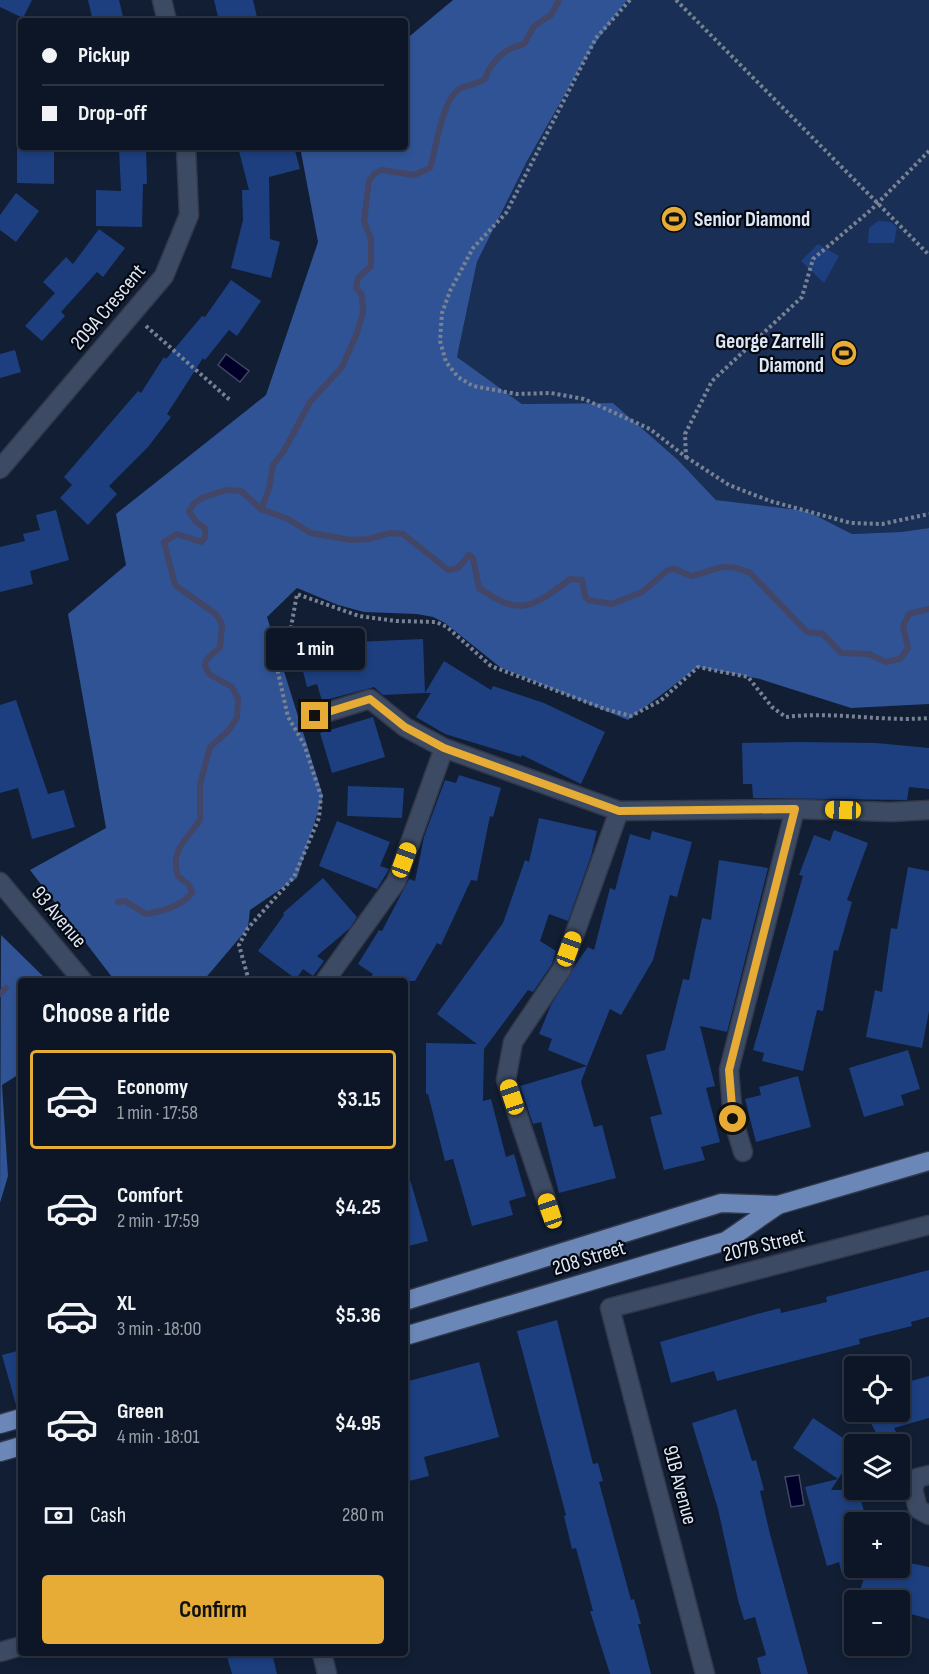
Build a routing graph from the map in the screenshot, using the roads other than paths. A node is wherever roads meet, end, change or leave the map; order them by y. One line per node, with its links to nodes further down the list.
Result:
1 (162, 0): 2 (street)
2 (166, 18)
3 (186, 150): 4 (street, 209A Crescent)
4 (0, 469)
5 (315, 716): 6 (street)
6 (444, 748): 9 (street); 12 (street)
7 (795, 809): 8 (street); 9 (street); 13 (street)
8 (929, 810)
9 (619, 811): 16 (street)
10 (0, 882): 11 (street, 93 Avenue)
11 (80, 978)
12 (327, 978)
13 (743, 1152)
14 (929, 1161): 15 (main road, 208 Street)
15 (778, 1205): 18 (main road, 208 Street); 20 (main road, 208 Street)
16 (550, 1211)
17 (929, 1225): 19 (street, 207B Street)
18 (408, 1300)
19 (610, 1308): 31 (street, 91B Avenue)
20 (408, 1335)
21 (18, 1419): 22 (main road)
22 (0, 1424)
23 (18, 1447): 24 (main road)
24 (0, 1452)
25 (929, 1475): 26 (street)
26 (929, 1515)
27 (18, 1647): 28 (street)
28 (0, 1652)
29 (323, 1656): 30 (street)
30 (327, 1674)
31 (705, 1674)

